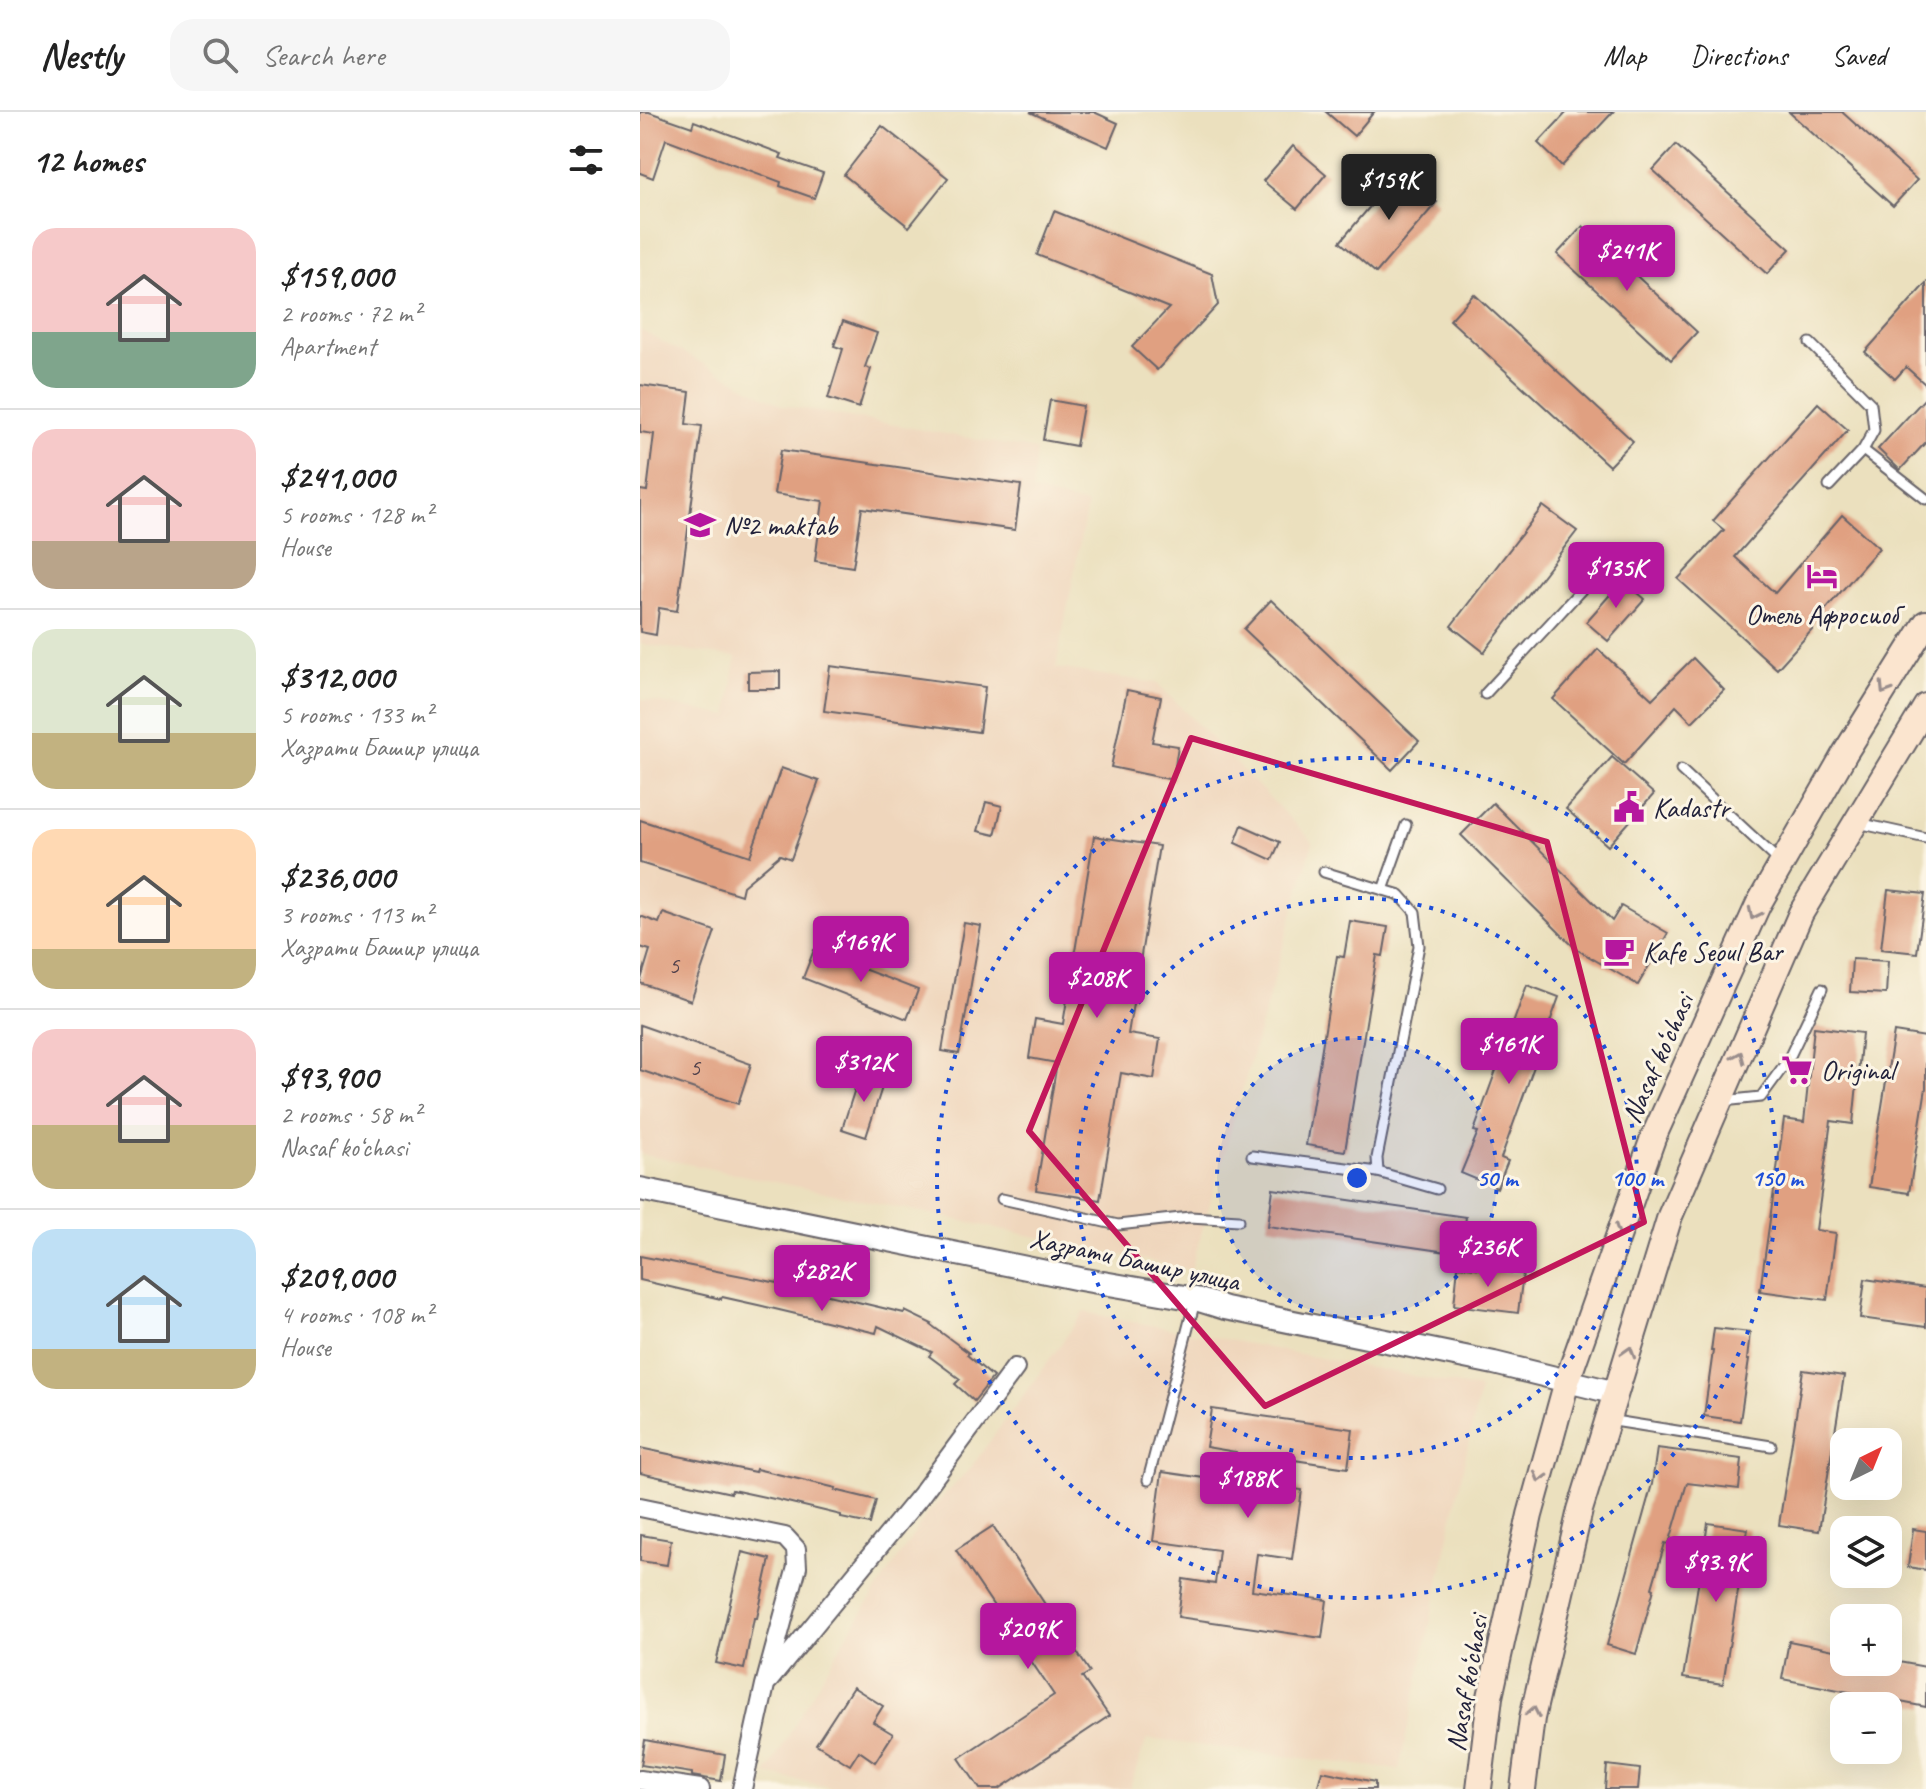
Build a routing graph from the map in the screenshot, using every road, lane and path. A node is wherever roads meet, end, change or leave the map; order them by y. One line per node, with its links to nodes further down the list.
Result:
1 (1810, 343): 2 (lane)
2 (1863, 450): 3 (lane); 4 (lane)
3 (1829, 486)
4 (1926, 499)
5 (1617, 551): 7 (lane)
6 (1926, 623): 13 (main road, Nasaf ko‘chasi, one-way to 13)
7 (1485, 694)
8 (1926, 706): 10 (main road)
9 (1681, 770): 13 (lane)
10 (1855, 822): 12 (lane); 17 (main road, one-way to 10)
11 (1406, 825): 15 (lane)
12 (1926, 838)
13 (1782, 864): 26 (main road, Nasaf ko‘chasi, one-way to 26)
14 (1324, 872): 15 (lane)
15 (1383, 890): 19 (lane)
16 (1822, 989): 17 (lane)
17 (1719, 1102): 27 (main road, one-way to 17)
18 (1252, 1156): 19 (lane)
19 (1378, 1172): 21 (lane)
20 (640, 1189): 24 (street, Хазрати Башир улица)
21 (1437, 1189)
22 (1002, 1199): 23 (lane)
23 (1239, 1220)
24 (1196, 1299): 26 (street, Хазрати Башир улица); 30 (lane)
25 (1015, 1368): 32 (street)
26 (1567, 1381): 27 (street, Хазрати Башир улица); 36 (main road, Nasaf ko‘chasi, one-way to 36)
27 (1616, 1393): 28 (main road)
28 (1608, 1420): 29 (lane); 37 (main road, one-way to 28)
29 (1771, 1446)
30 (1148, 1480)
31 (640, 1507): 32 (street)
32 (765, 1685): 35 (street)
33 (640, 1780): 34 (street)
34 (700, 1789)
35 (742, 1789)
36 (1479, 1789)
37 (1523, 1789)

